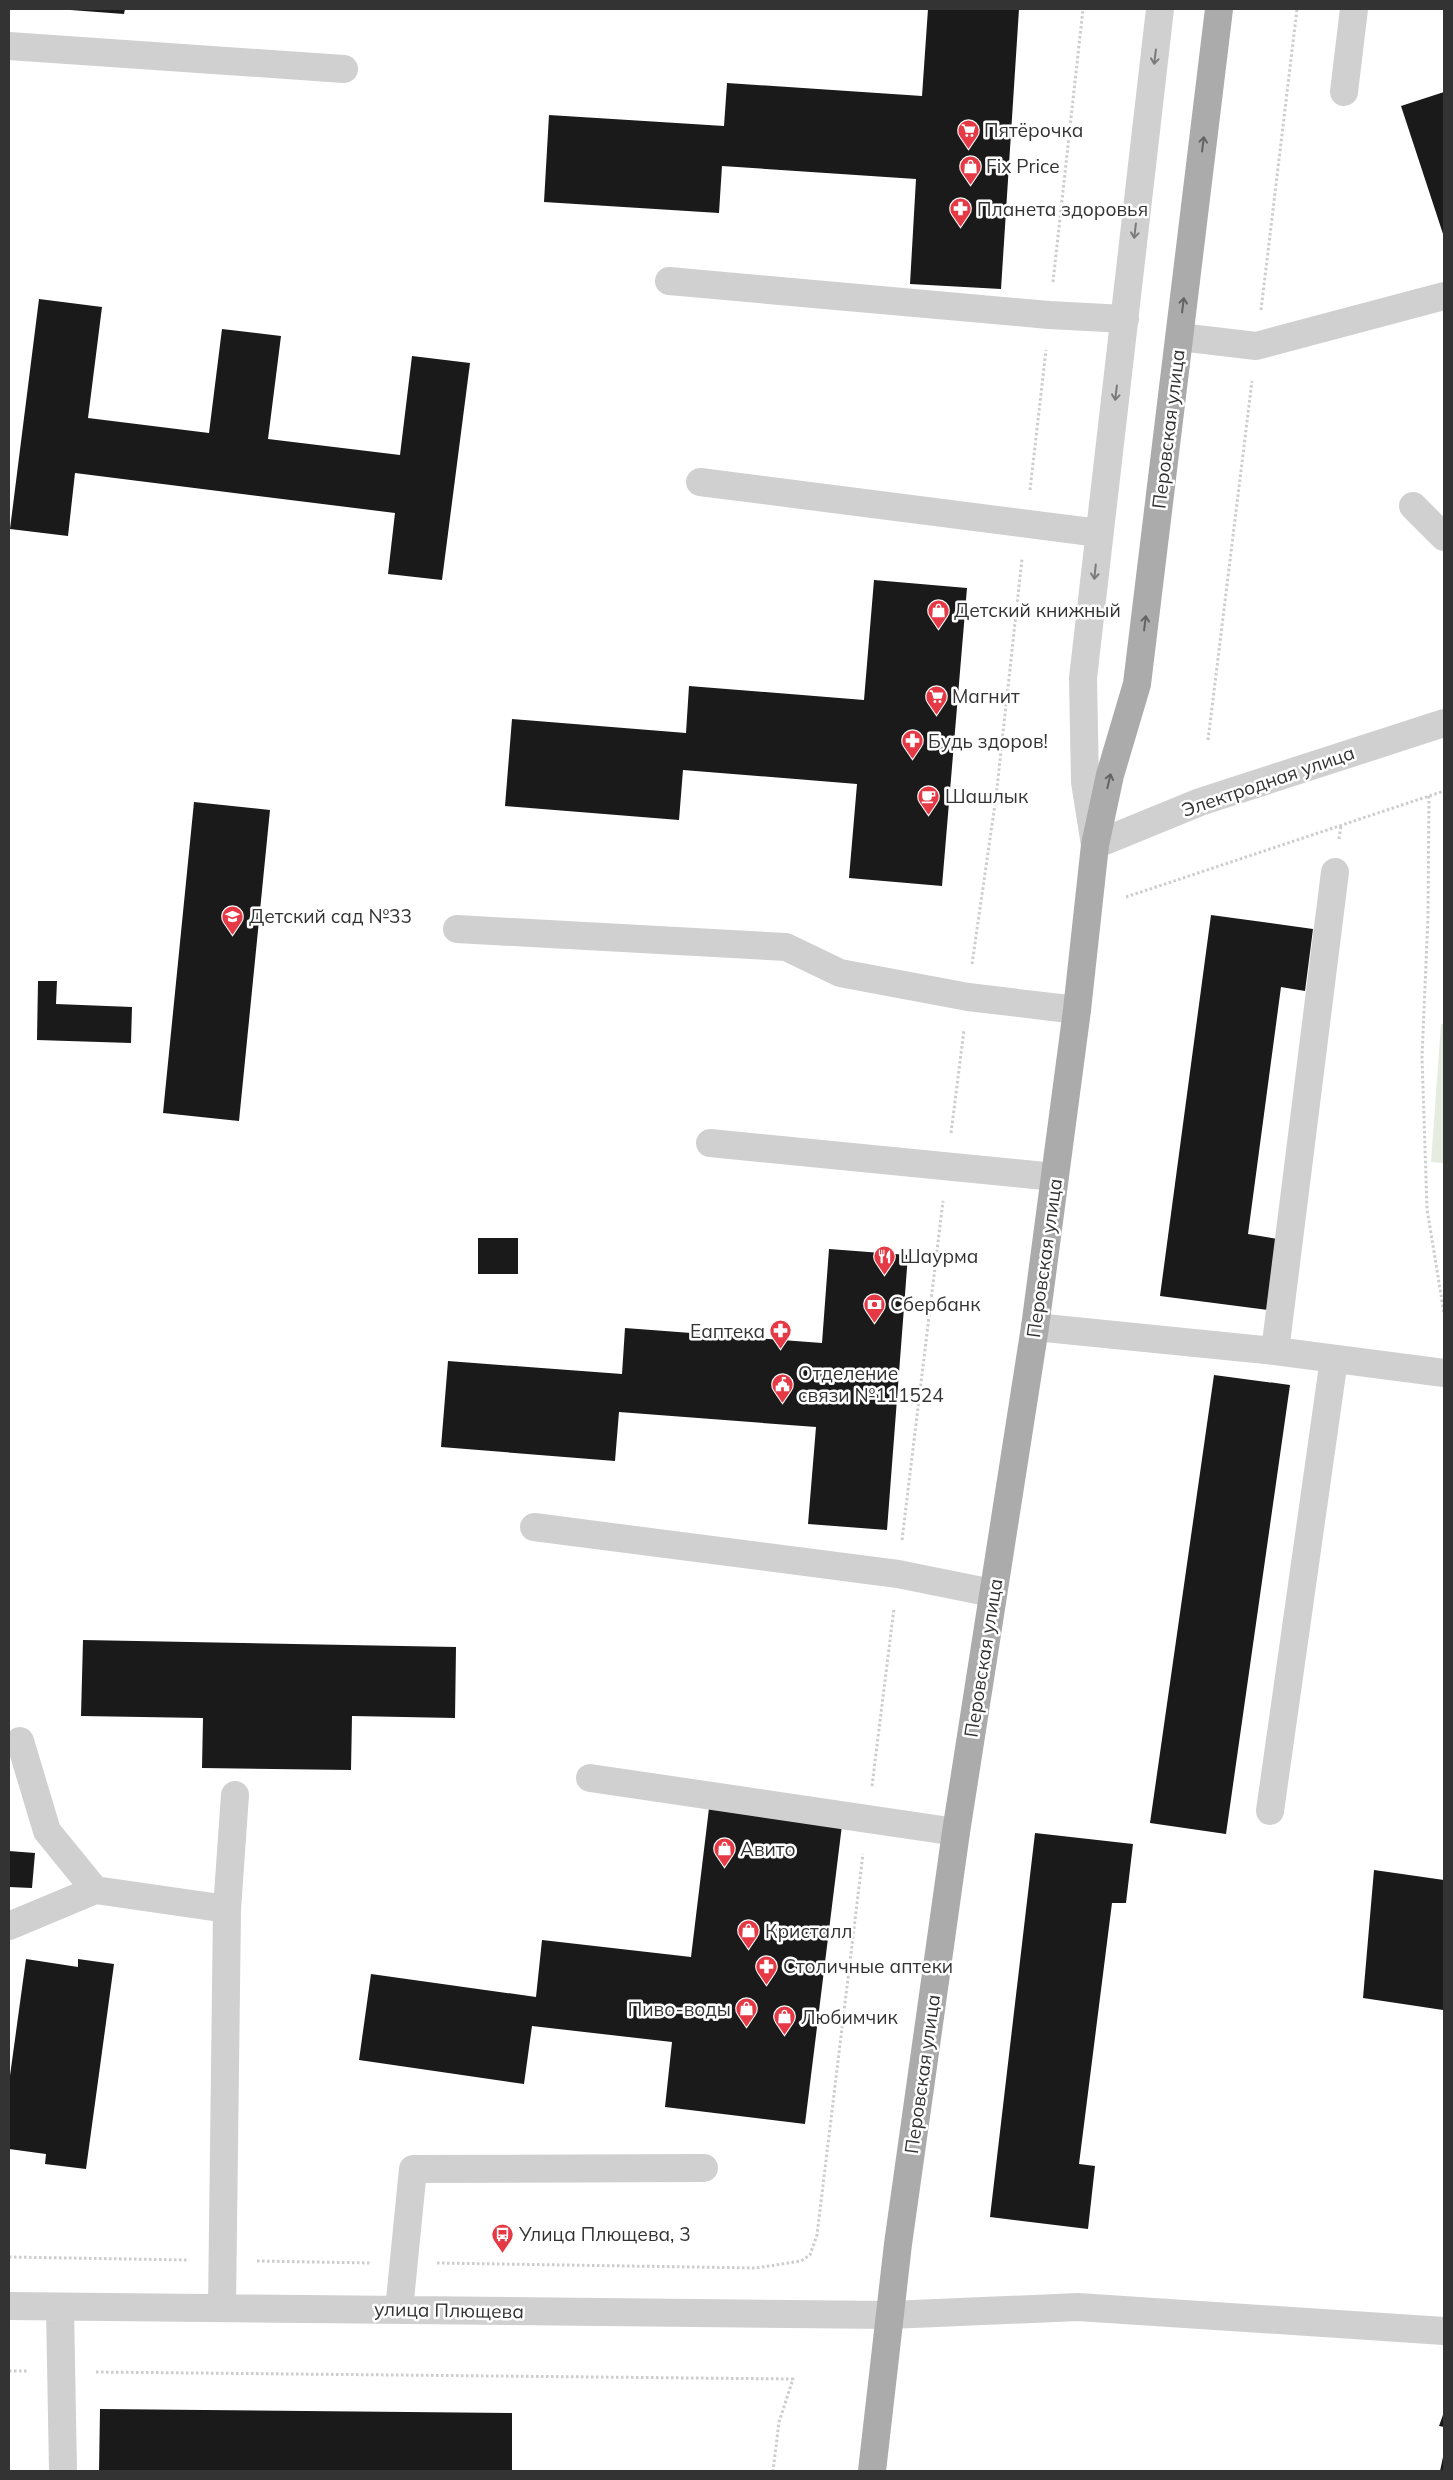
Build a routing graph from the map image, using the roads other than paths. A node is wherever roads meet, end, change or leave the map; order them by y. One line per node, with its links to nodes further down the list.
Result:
1 (1160, 9): 9 (street, Перовская улица, one-way to 9)
2 (1219, 9): 10 (main road, Перовская улица, one-way to 2)
3 (1354, 9): 6 (street)
4 (9, 46): 5 (street)
5 (344, 69)
6 (1344, 92)
7 (669, 281): 9 (street)
8 (1444, 296): 10 (street)
9 (1125, 318): 13 (street, Перовская улица, one-way to 13)
10 (1180, 337): 16 (main road, Перовская улица, one-way to 10)
11 (700, 482): 13 (street)
12 (1413, 506): 14 (street)
13 (1099, 533): 16 (street, Перовская улица, one-way to 16)
14 (1444, 537)
15 (1444, 723): 16 (street, Электродная улица)
16 (1095, 846): 19 (main road, Перовская улица)
17 (1336, 872): 23 (street)
18 (457, 929): 19 (street)
19 (1077, 1010): 21 (main road, Перовская улица)
20 (710, 1143): 21 (street)
21 (1055, 1177): 22 (main road, Перовская улица)
22 (1035, 1328): 23 (street); 27 (main road, Перовская улица)
23 (1275, 1351): 24 (street)
24 (1334, 1359): 25 (street); 31 (street)
25 (1444, 1373)
26 (534, 1527): 27 (street)
27 (992, 1593): 32 (main road, Перовская улица)
28 (20, 1741): 33 (street)
29 (590, 1778): 32 (street)
30 (235, 1795): 34 (street)
31 (1270, 1811)
32 (956, 1832): 41 (main road, Перовская улица)
33 (95, 1890): 34 (street); 35 (street)
34 (227, 1909): 39 (street)
35 (9, 1926)
36 (704, 2168): 40 (street)
37 (9, 2306): 38 (street, улица Плющева)
38 (60, 2307): 39 (street, улица Плющева); 43 (street)
39 (222, 2308): 40 (street, улица Плющева)
40 (399, 2310): 41 (street, улица Плющева)
41 (890, 2315): 42 (street, улица Плющева); 44 (main road, Перовская улица)
42 (1444, 2330)
43 (63, 2471)
44 (872, 2471)

